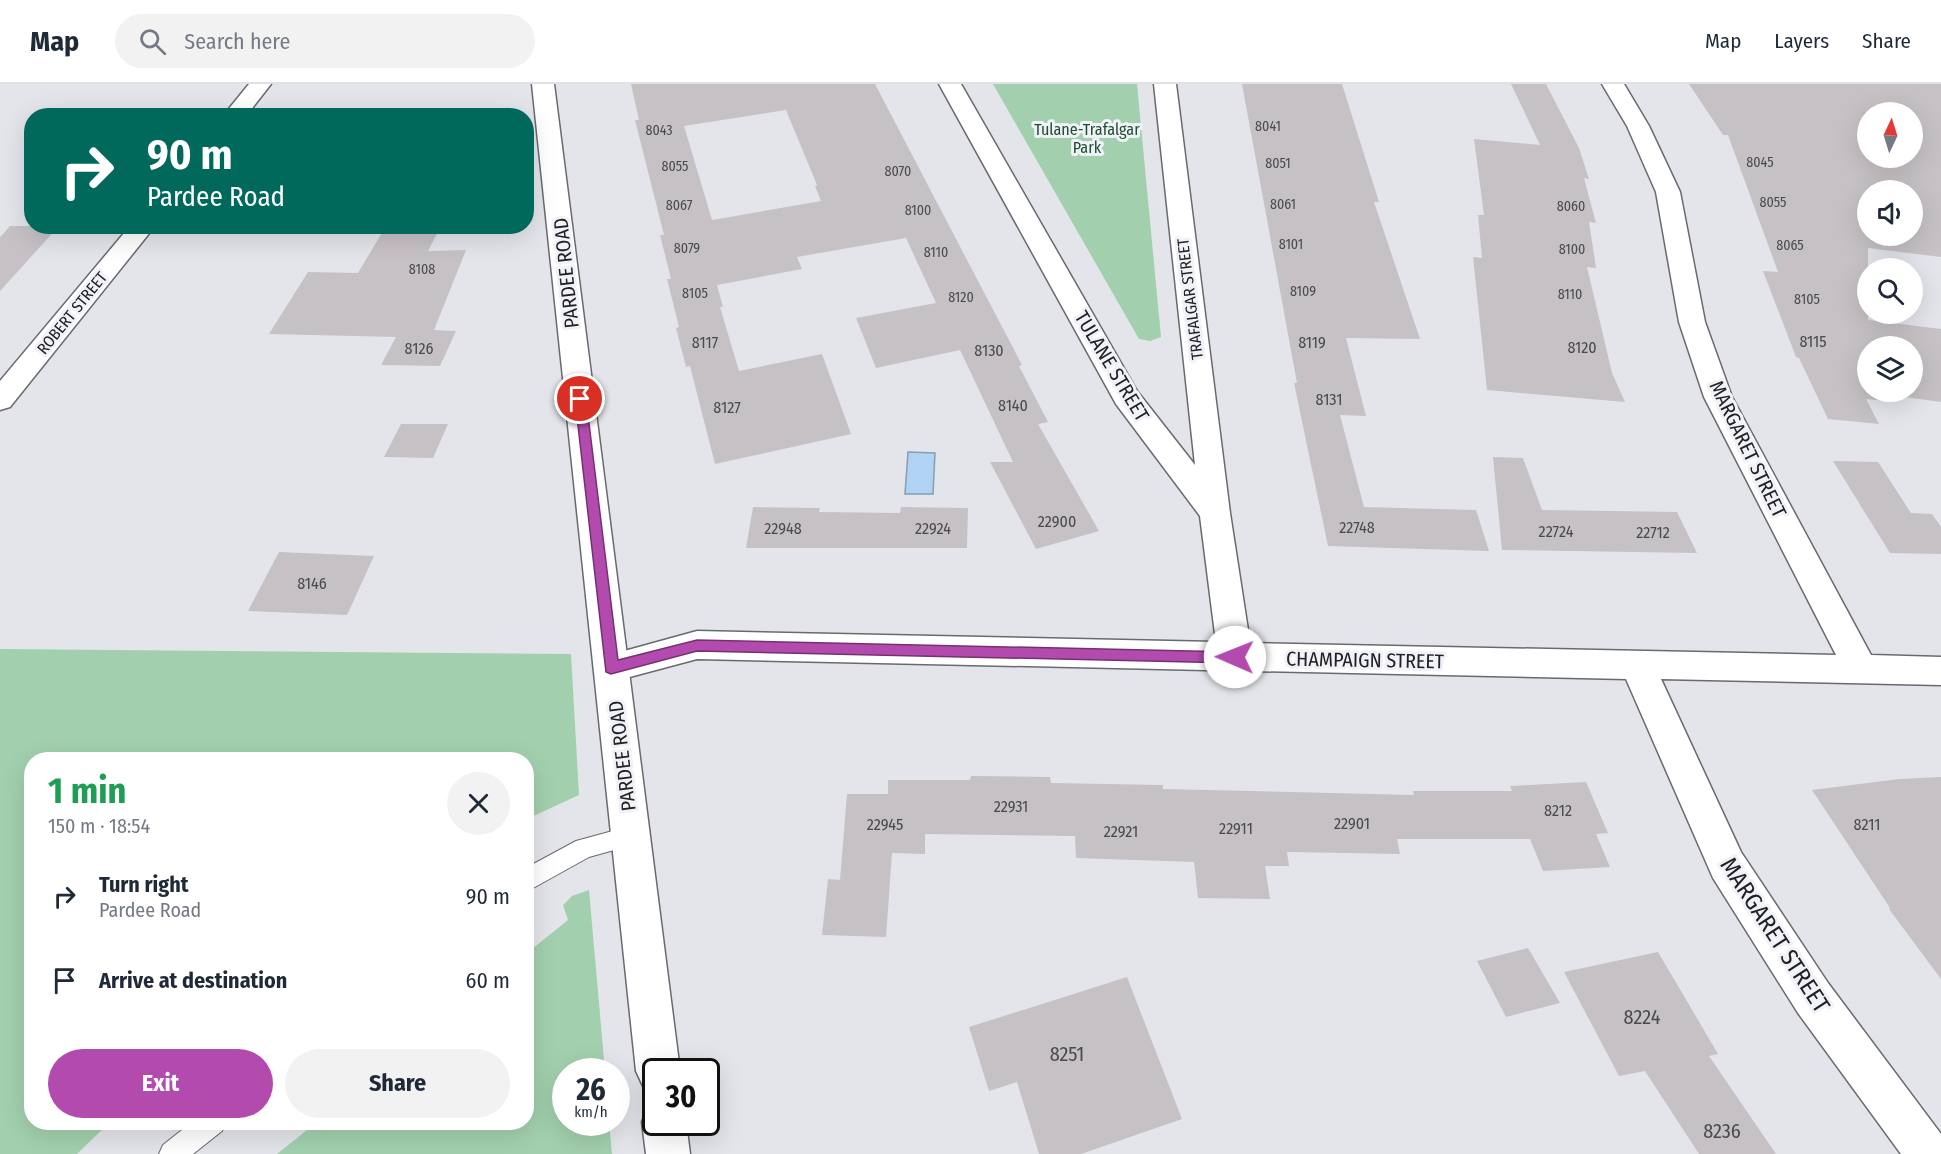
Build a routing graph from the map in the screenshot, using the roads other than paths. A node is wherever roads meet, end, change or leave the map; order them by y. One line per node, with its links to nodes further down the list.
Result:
1 (260, 84): 6 (street)
2 (543, 84): 12 (street, PARDEE ROAD)
3 (950, 84): 9 (street, TULANE STREET)
4 (1165, 84): 9 (street, TRAFALGAR STREET)
5 (1613, 84): 13 (street, MARGARET STREET)
6 (240, 108)
7 (136, 234): 8 (street, ROBERT STREET)
8 (0, 400)
9 (1215, 513): 10 (street, TULANE STREET)
10 (1235, 657): 11 (street, CHAMPAIGN STREET); 12 (street, CHAMPAIGN STREET)
11 (1638, 666): 13 (street, CHAMPAIGN STREET); 22 (street, MARGARET STREET)
12 (611, 668): 15 (street, PARDEE ROAD)
13 (1861, 670): 14 (street, CHAMPAIGN STREET)
14 (1941, 671)
15 (631, 836): 16 (lane); 17 (street, PARDEE ROAD)
16 (534, 876)
17 (657, 1058)
18 (203, 1130): 20 (lane)
19 (666, 1136): 21 (street)
20 (172, 1154)
21 (668, 1154)
22 (1928, 1154)

